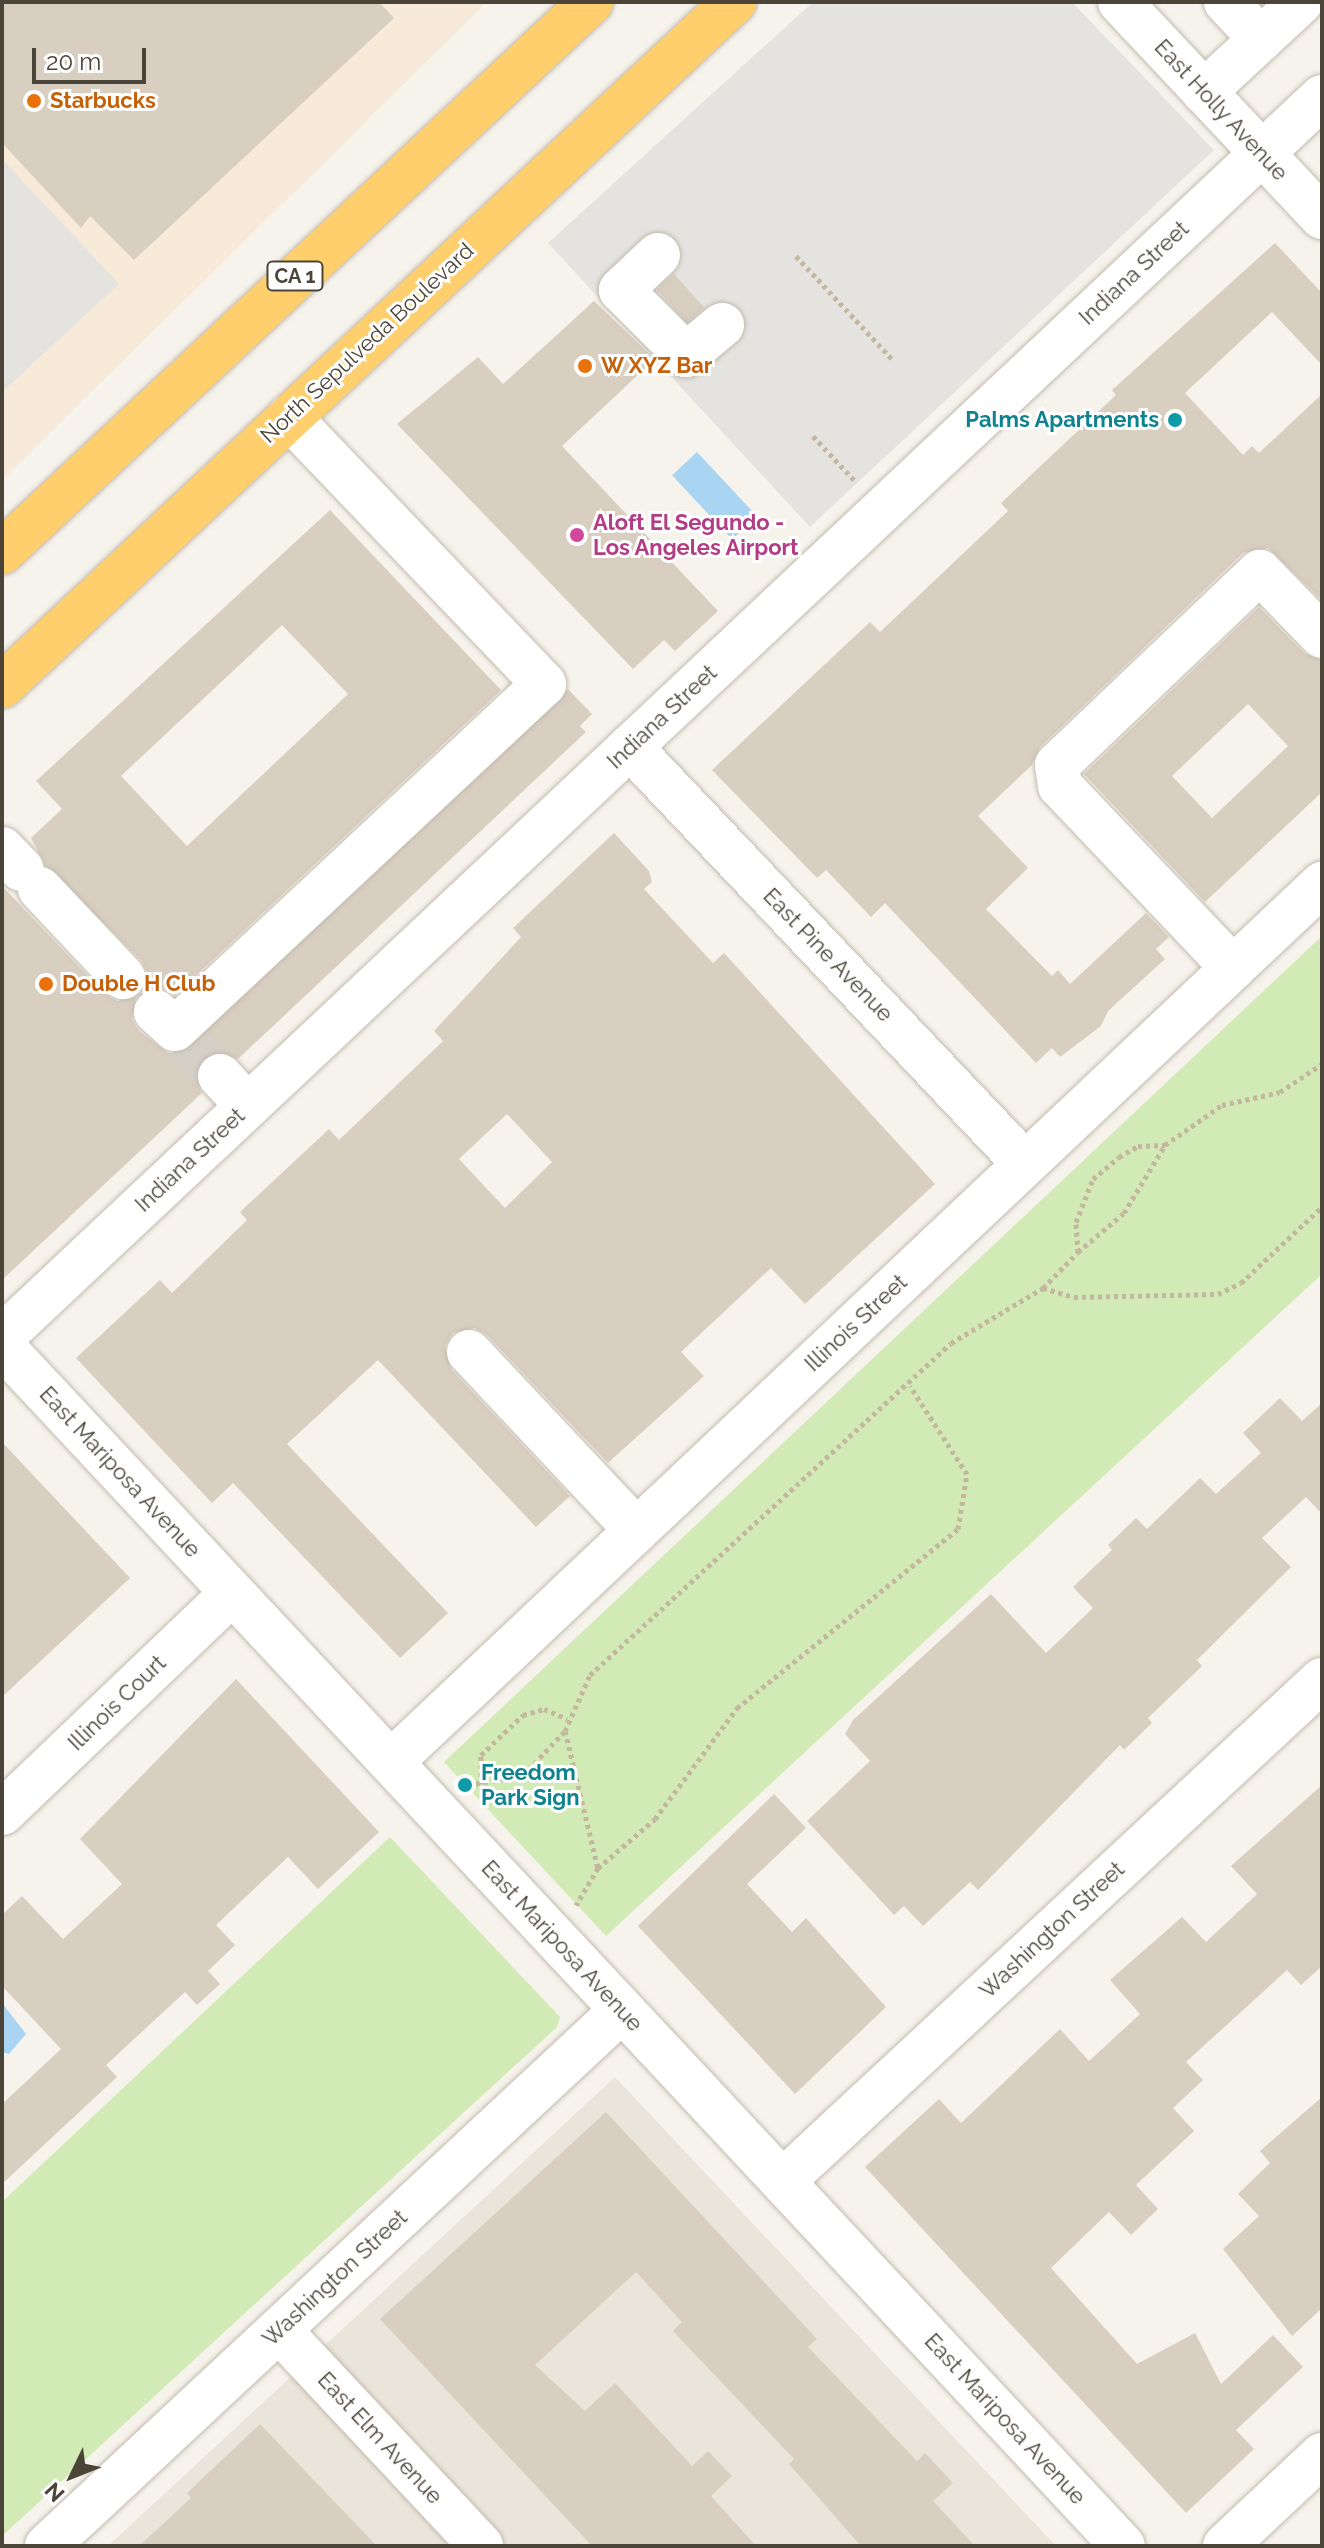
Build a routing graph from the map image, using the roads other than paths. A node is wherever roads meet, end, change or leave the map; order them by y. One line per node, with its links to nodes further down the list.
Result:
1 (591, 2): 14 (highway, CA 1)
2 (734, 2): 13 (highway, North Sepulveda Boulevard)
3 (1120, 2): 7 (street, East Holly Avenue)
4 (1226, 2): 6 (street)
5 (1301, 2): 6 (street)
6 (1261, 39): 7 (street)
7 (1204, 92): 9 (street, East Holly Avenue)
8 (1322, 97): 9 (street, Indiana Street)
9 (1262, 153): 10 (street, East Holly Avenue); 17 (street, Indiana Street)
10 (1322, 217)
11 (658, 255): 12 (street)
12 (722, 325)
13 (289, 417): 16 (highway, North Sepulveda Boulevard); 22 (street)
14 (2, 552)
15 (1322, 636): 20 (street)
16 (2, 686)
17 (630, 747): 23 (street, East Pine Avenue); 24 (street, Indiana Street)
18 (21, 869): 21 (street)
19 (1322, 884): 20 (street, Illinois Street)
20 (1233, 968): 23 (street, Illinois Street)
21 (123, 977)
22 (172, 1027)
23 (1025, 1164): 27 (street, Illinois Street)
24 (2, 1337)
25 (2, 1346): 28 (street, East Mariposa Avenue)
26 (469, 1352): 27 (street)
27 (636, 1530): 30 (street, Illinois Street)
28 (232, 1593): 30 (street, East Mariposa Avenue); 31 (street, Illinois Court)
29 (1322, 1680): 33 (street, Washington Street)
30 (391, 1762): 32 (street, East Mariposa Avenue)
31 (2, 1813)
32 (622, 2010): 33 (street, East Mariposa Avenue); 34 (street, Washington Street)
33 (783, 2181): 38 (street, East Mariposa Avenue)
34 (279, 2330): 36 (street, Washington Street); 37 (street, East Elm Avenue)
35 (1322, 2455): 39 (street)
36 (47, 2546)
37 (481, 2546)
38 (1123, 2546)
39 (1225, 2546)

